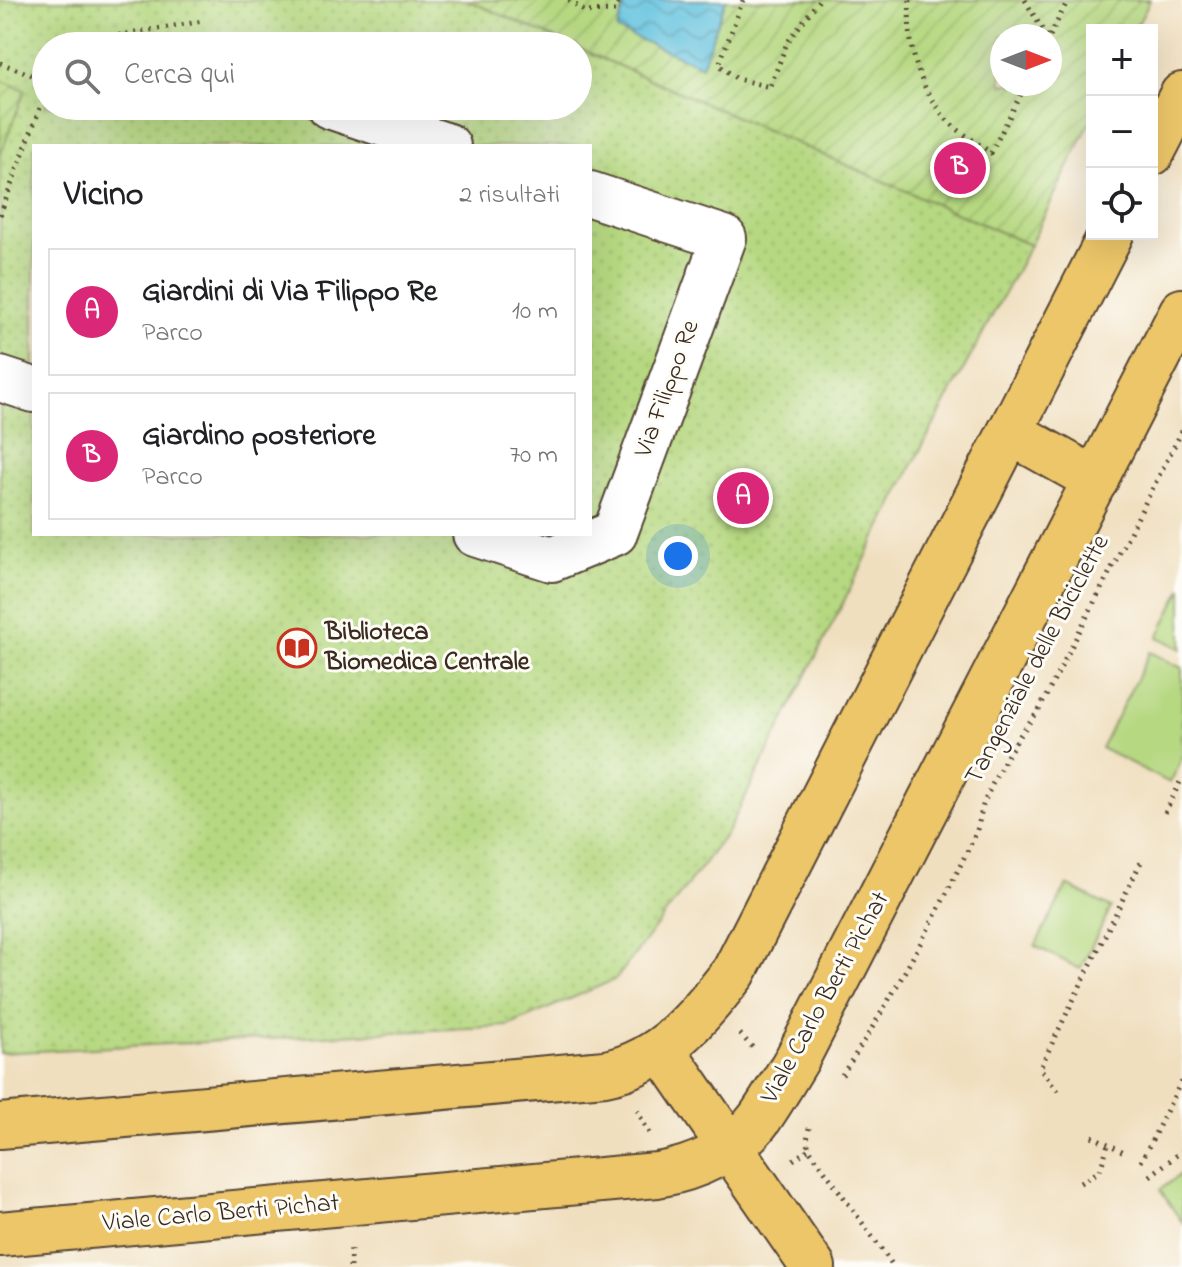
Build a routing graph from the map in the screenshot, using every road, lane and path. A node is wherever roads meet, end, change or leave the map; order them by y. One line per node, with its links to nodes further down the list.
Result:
1 (569, 0): 2 (path)
2 (620, 0)
3 (743, 0): 4 (path)
4 (819, 0)
5 (910, 0): 15 (path)
6 (1025, 0): 9 (path)
7 (1068, 0): 10 (path)
8 (203, 21): 11 (path)
9 (1040, 24)
10 (1055, 24)
11 (129, 32)
12 (0, 63): 13 (path)
13 (32, 75)
14 (1182, 95): 18 (main road)
15 (1020, 96)
16 (36, 120): 21 (path)
17 (371, 120): 19 (lane)
18 (1158, 141)
19 (442, 144)
20 (592, 195): 29 (lane, Via Filippo Re)
21 (0, 215)
22 (1108, 240): 27 (main road)
23 (1182, 311): 28 (main road, Viale Carlo Berti Pichat)
24 (0, 379): 25 (lane)
25 (32, 389)
26 (1182, 431): 36 (path, Tangenziale delle Biciclette)
27 (1010, 432): 28 (main road); 33 (main road)
28 (1096, 480): 38 (main road, Viale Carlo Berti Pichat)
29 (481, 536)
30 (1182, 778): 31 (path)
31 (1165, 813)
32 (1143, 858): 39 (path)
33 (711, 1002): 34 (main road); 38 (path)
34 (662, 1049): 35 (main road); 43 (main road)
35 (618, 1071): 40 (main road); 47 (path)
36 (841, 1076)
37 (1182, 1080): 46 (path)
38 (783, 1081): 43 (main road, Viale Carlo Berti Pichat); 54 (path)
39 (1058, 1091)
40 (0, 1126)
41 (1092, 1136): 42 (path)
42 (1108, 1144): 45 (path); 49 (path)
43 (728, 1147): 47 (main road, Viale Carlo Berti Pichat); 53 (main road)
44 (1181, 1151): 48 (path)
45 (1124, 1152)
46 (1141, 1162)
47 (668, 1173): 50 (main road, Viale Carlo Berti Pichat)
48 (1150, 1176)
49 (1080, 1183)
50 (0, 1234)
51 (351, 1238): 52 (path)
52 (350, 1267)
53 (813, 1267)
54 (894, 1267)

